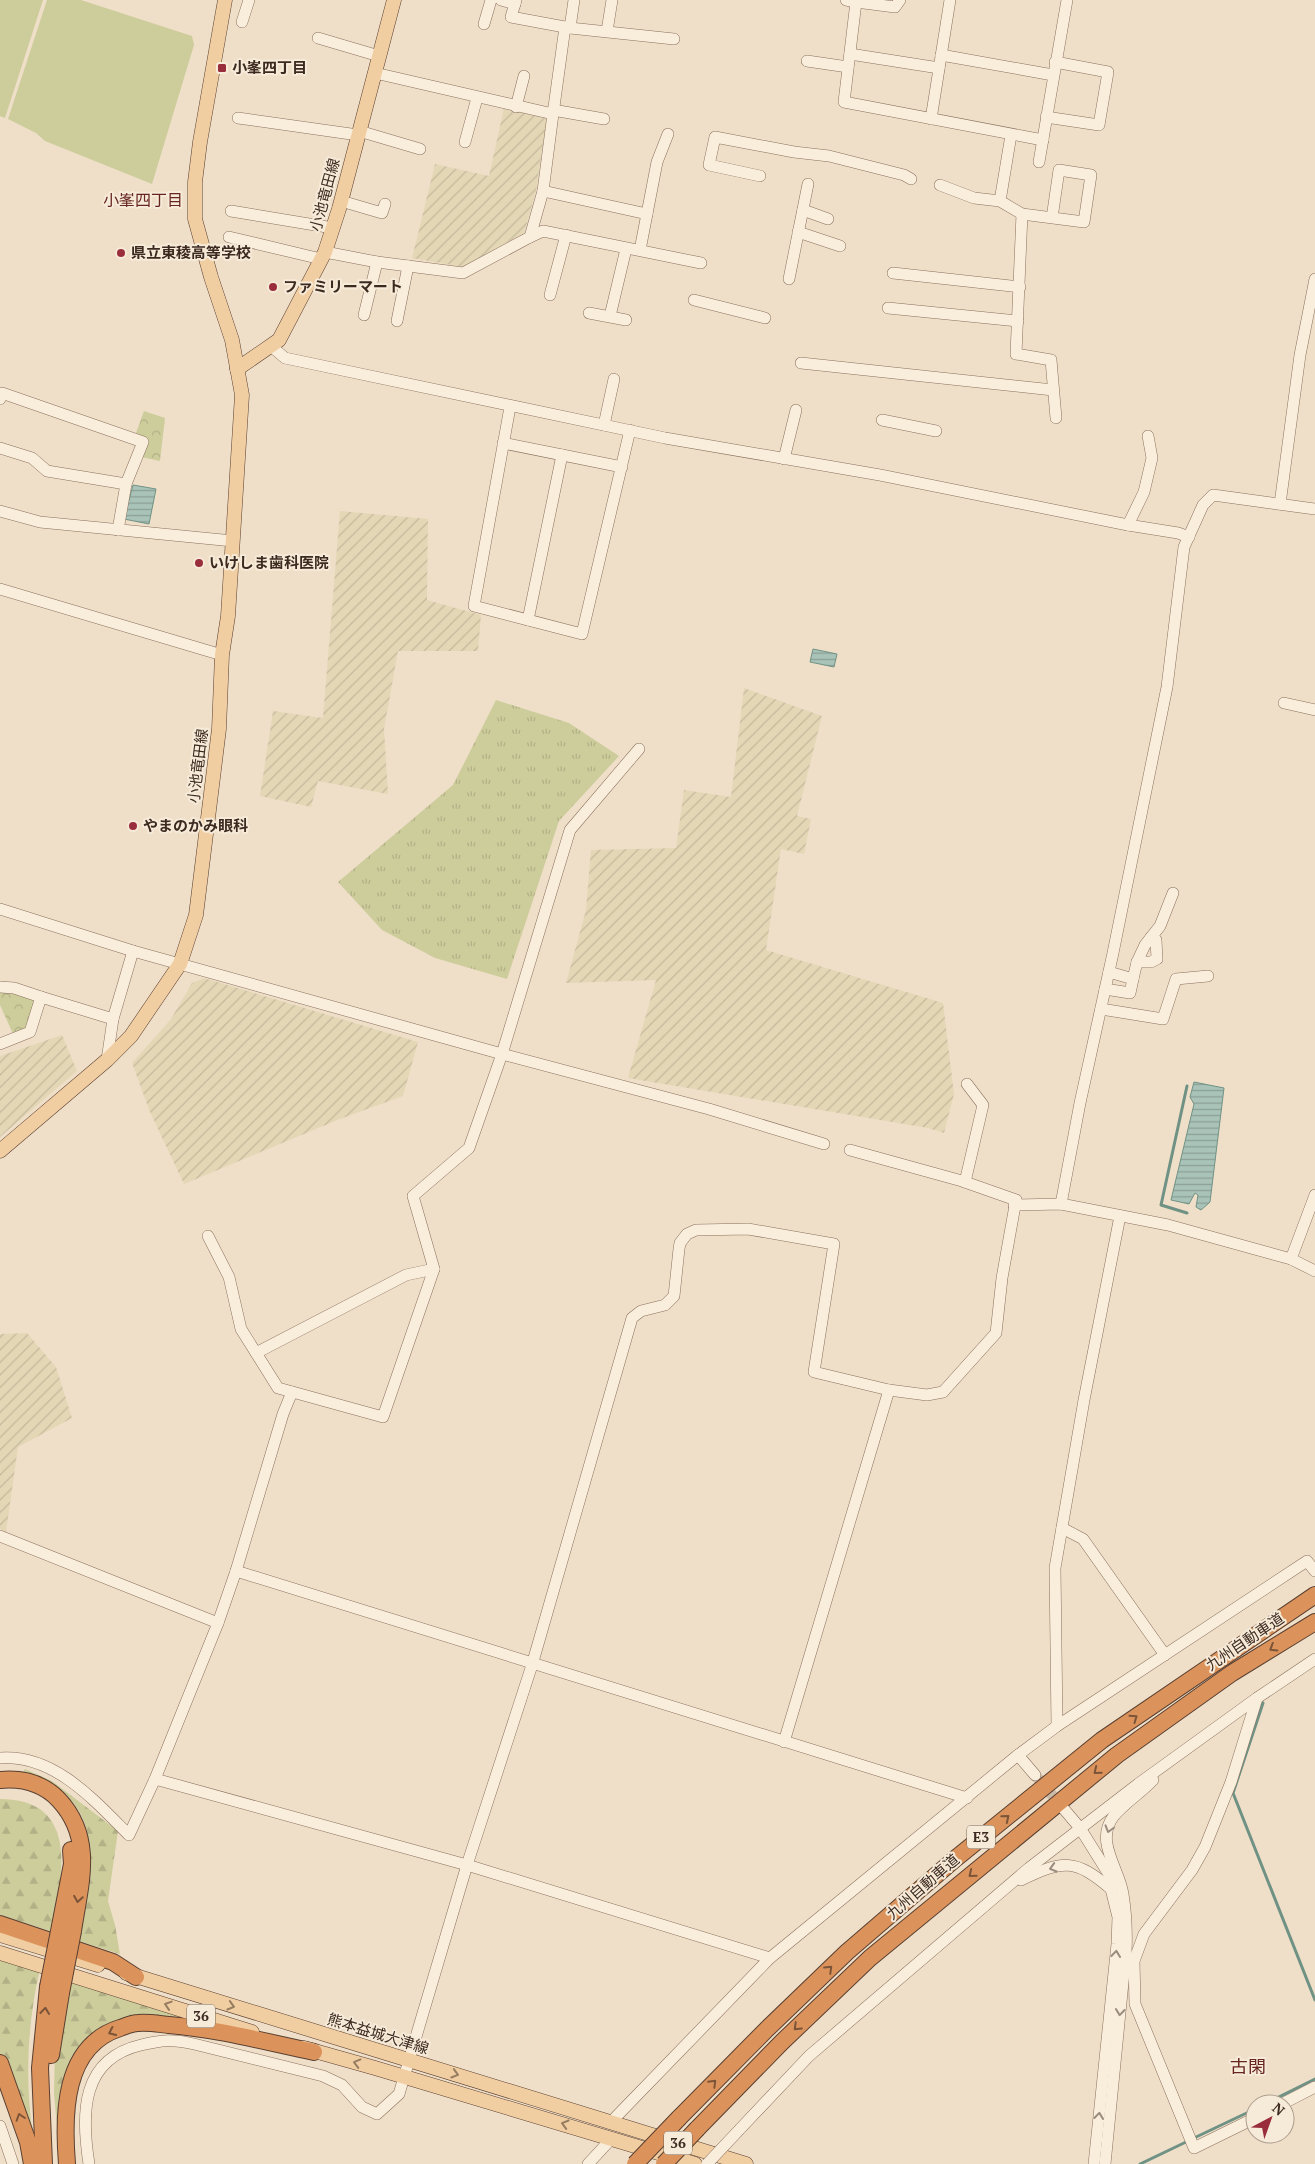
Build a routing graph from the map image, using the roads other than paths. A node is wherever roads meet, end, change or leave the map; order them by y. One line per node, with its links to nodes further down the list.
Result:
1 (225, 0): 85 (main road, 小池竜田線)
2 (249, 0): 13 (street)
3 (394, 0): 21 (main road, 小池竜田線)
4 (492, 0): 14 (street)
5 (500, 0): 12 (street)
6 (574, 0): 15 (street)
7 (612, 0): 16 (street)
8 (900, 0): 11 (street)
9 (950, 0): 20 (street)
10 (1067, 0): 23 (street)
11 (849, 1): 19 (street)
12 (516, 2): 15 (street)
13 (242, 22)
14 (484, 24)
15 (568, 28): 16 (street); 31 (street)
16 (607, 32): 18 (street)
17 (318, 38): 21 (street)
18 (674, 40)
19 (850, 54): 24 (street); 25 (street)
20 (941, 54): 25 (street); 27 (street)
21 (379, 56): 26 (main road, 小池竜田線)
22 (807, 61): 24 (street)
23 (1055, 62): 27 (street); 32 (street)
24 (848, 67): 35 (street)
25 (939, 68): 35 (street)
26 (375, 73): 29 (street); 36 (main road, 小池竜田線)
27 (1053, 75): 32 (street)
28 (524, 76): 30 (street)
29 (477, 98): 30 (street); 40 (street)
30 (516, 107): 31 (street)
31 (553, 112): 34 (street); 47 (street)
32 (1046, 117): 39 (street)
33 (238, 118): 36 (street)
34 (604, 119)
35 (931, 119): 38 (street)
36 (358, 133): 41 (street); 49 (main road, 小池竜田線)
37 (668, 134): 53 (street)
38 (1012, 135): 39 (street); 48 (street)
39 (1043, 140): 42 (street)
40 (465, 142)
41 (420, 149)
42 (1039, 162)
43 (760, 176): 44 (street)
44 (911, 179)
45 (808, 184): 51 (street)
46 (940, 185): 48 (street)
47 (543, 191): 53 (street); 61 (street)
48 (1000, 200): 54 (street)
49 (341, 201): 50 (street); 57 (main road, 小池竜田線)
50 (385, 204)
51 (803, 210): 56 (street); 58 (street)
52 (231, 211): 57 (street)
53 (647, 214): 64 (street)
54 (1022, 214): 55 (street); 72 (street)
55 (1052, 218): 55 (street)
56 (828, 219)
57 (333, 228): 65 (main road, 小池竜田線)
58 (798, 232): 62 (street); 70 (street)
59 (566, 236): 61 (street); 63 (street); 73 (street)
60 (229, 237): 65 (street)
61 (530, 237): 68 (street)
62 (840, 246)
63 (626, 249): 64 (street); 78 (street)
64 (640, 250): 67 (street)
65 (323, 256): 66 (street); 83 (main road, 小池竜田線)
66 (377, 262): 68 (street); 77 (street)
67 (701, 263)
68 (408, 266): 80 (street)
69 (892, 273): 72 (street)
70 (789, 278)
71 (1315, 279): 103 (street)
72 (1020, 286): 82 (street)
73 (550, 295)
74 (694, 300): 79 (street)
75 (888, 308): 82 (street)
76 (589, 313): 78 (street)
77 (364, 315)
78 (610, 316): 81 (street)
79 (764, 318)
80 (397, 320)
81 (626, 320)
82 (1018, 321): 87 (street)
83 (271, 346): 85 (main road, 小池竜田線); 89 (street)
84 (801, 363): 87 (street)
85 (237, 370): 109 (main road, 小池竜田線)
86 (614, 379): 93 (street)
87 (1053, 390): 91 (street)
88 (0, 399): 102 (street)
89 (510, 407): 93 (street); 97 (street)
90 (796, 410): 100 (street)
91 (1056, 418)
92 (882, 420): 95 (street)
93 (604, 425): 94 (street)
94 (630, 430): 100 (street); 101 (street)
95 (936, 431)
96 (1148, 436): 106 (street)
97 (503, 443): 99 (street); 111 (street)
98 (0, 448): 102 (street)
99 (562, 455): 101 (street); 111 (street)
100 (784, 459): 106 (street)
101 (622, 467): 111 (street)
102 (126, 484): 107 (street)
103 (1280, 504): 104 (street); 108 (street)
104 (1315, 510)
105 (0, 511): 107 (street)
106 (1128, 525): 108 (street)
107 (118, 530): 109 (street)
108 (1189, 537): 122 (street)
109 (233, 541): 112 (main road, 小池竜田線)
110 (0, 589): 112 (street)
111 (528, 620)
112 (222, 655): 121 (main road, 小池竜田線)
113 (1284, 703): 114 (street)
114 (1315, 710)
115 (638, 749): 131 (street)
116 (1174, 893): 118 (street)
117 (0, 910): 119 (street)
118 (1151, 937): 120 (street); 120 (street)
119 (133, 951): 121 (street); 129 (street)
120 (1137, 962): 124 (street)
121 (180, 964): 131 (street); 132 (main road, 小池竜田線)
122 (1109, 972): 124 (street); 126 (street)
123 (1208, 976): 128 (street)
124 (1133, 979): 126 (street)
125 (0, 987): 127 (street)
126 (1105, 989): 128 (street)
127 (41, 997): 129 (street); 130 (street)
128 (1101, 1009): 139 (street)
129 (113, 1019): 132 (street)
130 (0, 1044)
131 (502, 1054): 134 (street); 144 (street)
132 (107, 1060): 136 (main road, 小池竜田線)
133 (967, 1084): 137 (street)
134 (824, 1144)
135 (850, 1150): 137 (street)
136 (0, 1151)
137 (965, 1182): 140 (street)
138 (1315, 1194): 143 (street)
139 (1062, 1204): 140 (street); 141 (street)
140 (1014, 1205): 147 (street)
141 (1120, 1216): 143 (street); 149 (street)
142 (208, 1236): 146 (street)
143 (1290, 1259): 145 (street)
144 (434, 1269): 146 (street); 148 (street)
145 (1315, 1271)
146 (256, 1353): 148 (street)
147 (889, 1390): 158 (street); 161 (street)
148 (292, 1392): 152 (street)
149 (1062, 1528): 156 (street); 160 (street)
150 (0, 1536): 155 (street)
151 (1315, 1570): 156 (street)
152 (236, 1572): 155 (street); 158 (street)
153 (1315, 1595): 201 (highway, 九州自動車道 / E3, one-way to 153, bridge)
154 (1315, 1622): 202 (highway, 九州自動車道 / E3, one-way to 202, bridge)
155 (218, 1623): 166 (street)
156 (1165, 1655): 160 (street)
157 (1315, 1660): 159 (street)
158 (532, 1665): 161 (street); 172 (street)
159 (1257, 1698): 163 (street); 190 (street)
160 (1057, 1726): 162 (street)
161 (784, 1742): 169 (street)
162 (1018, 1755): 165 (street); 169 (street)
163 (1177, 1756): 171 (street); 175 (street, one-way to 175)
164 (0, 1758): 166 (street)
165 (1035, 1775)
166 (155, 1779): 172 (street)
167 (0, 1780): 177 (highway, one-way to 177)
168 (0, 1791): 177 (highway)
169 (967, 1798): 180 (street)
170 (1063, 1808): 171 (street)
171 (1080, 1828): 173 (street); 174 (street)
172 (467, 1865): 180 (street); 184 (street)
173 (1111, 1884): 174 (street, one-way to 174); 175 (street); 206 (street, one-way to 173)
174 (1006, 1887): 204 (street, bridge)
175 (1123, 1894): 207 (street, one-way to 207)
176 (0, 1924): 181 (highway)
177 (66, 1929): 182 (highway, bridge)
178 (0, 1935): 181 (main road, 熊本益城大津線 / 36)
179 (0, 1953): 183 (main road, 36, one-way to 179)
180 (770, 1958): 189 (street)
181 (136, 1976): 184 (main road, 熊本益城大津線 / 36, one-way to 184)
182 (54, 1990): 196 (highway, one-way to 182); 197 (highway)
183 (314, 2052): 186 (main road, 36, one-way to 183); 198 (highway, one-way to 198)
184 (408, 2060): 186 (street); 189 (main road, 熊本益城大津線 / 36, one-way to 189)
185 (0, 2063): 195 (highway, one-way to 185)
186 (403, 2077): 193 (main road, 36, one-way to 186); 199 (street)
187 (1315, 2087): 188 (street)
188 (1295, 2097)
189 (610, 2123): 205 (main road, 熊本益城大津線 / 36)
190 (1245, 2123)
191 (0, 2126): 192 (street)
192 (2, 2138): 194 (street)
193 (612, 2138): 200 (street); 203 (main road, 36)
194 (12, 2164)
195 (32, 2164)
196 (44, 2164)
197 (57, 2164)
198 (67, 2164)
199 (89, 2164)
200 (588, 2164)
201 (635, 2164)
202 (664, 2164)
203 (695, 2164)
204 (707, 2164)
205 (746, 2164)
206 (1094, 2164)
207 (1105, 2164)

